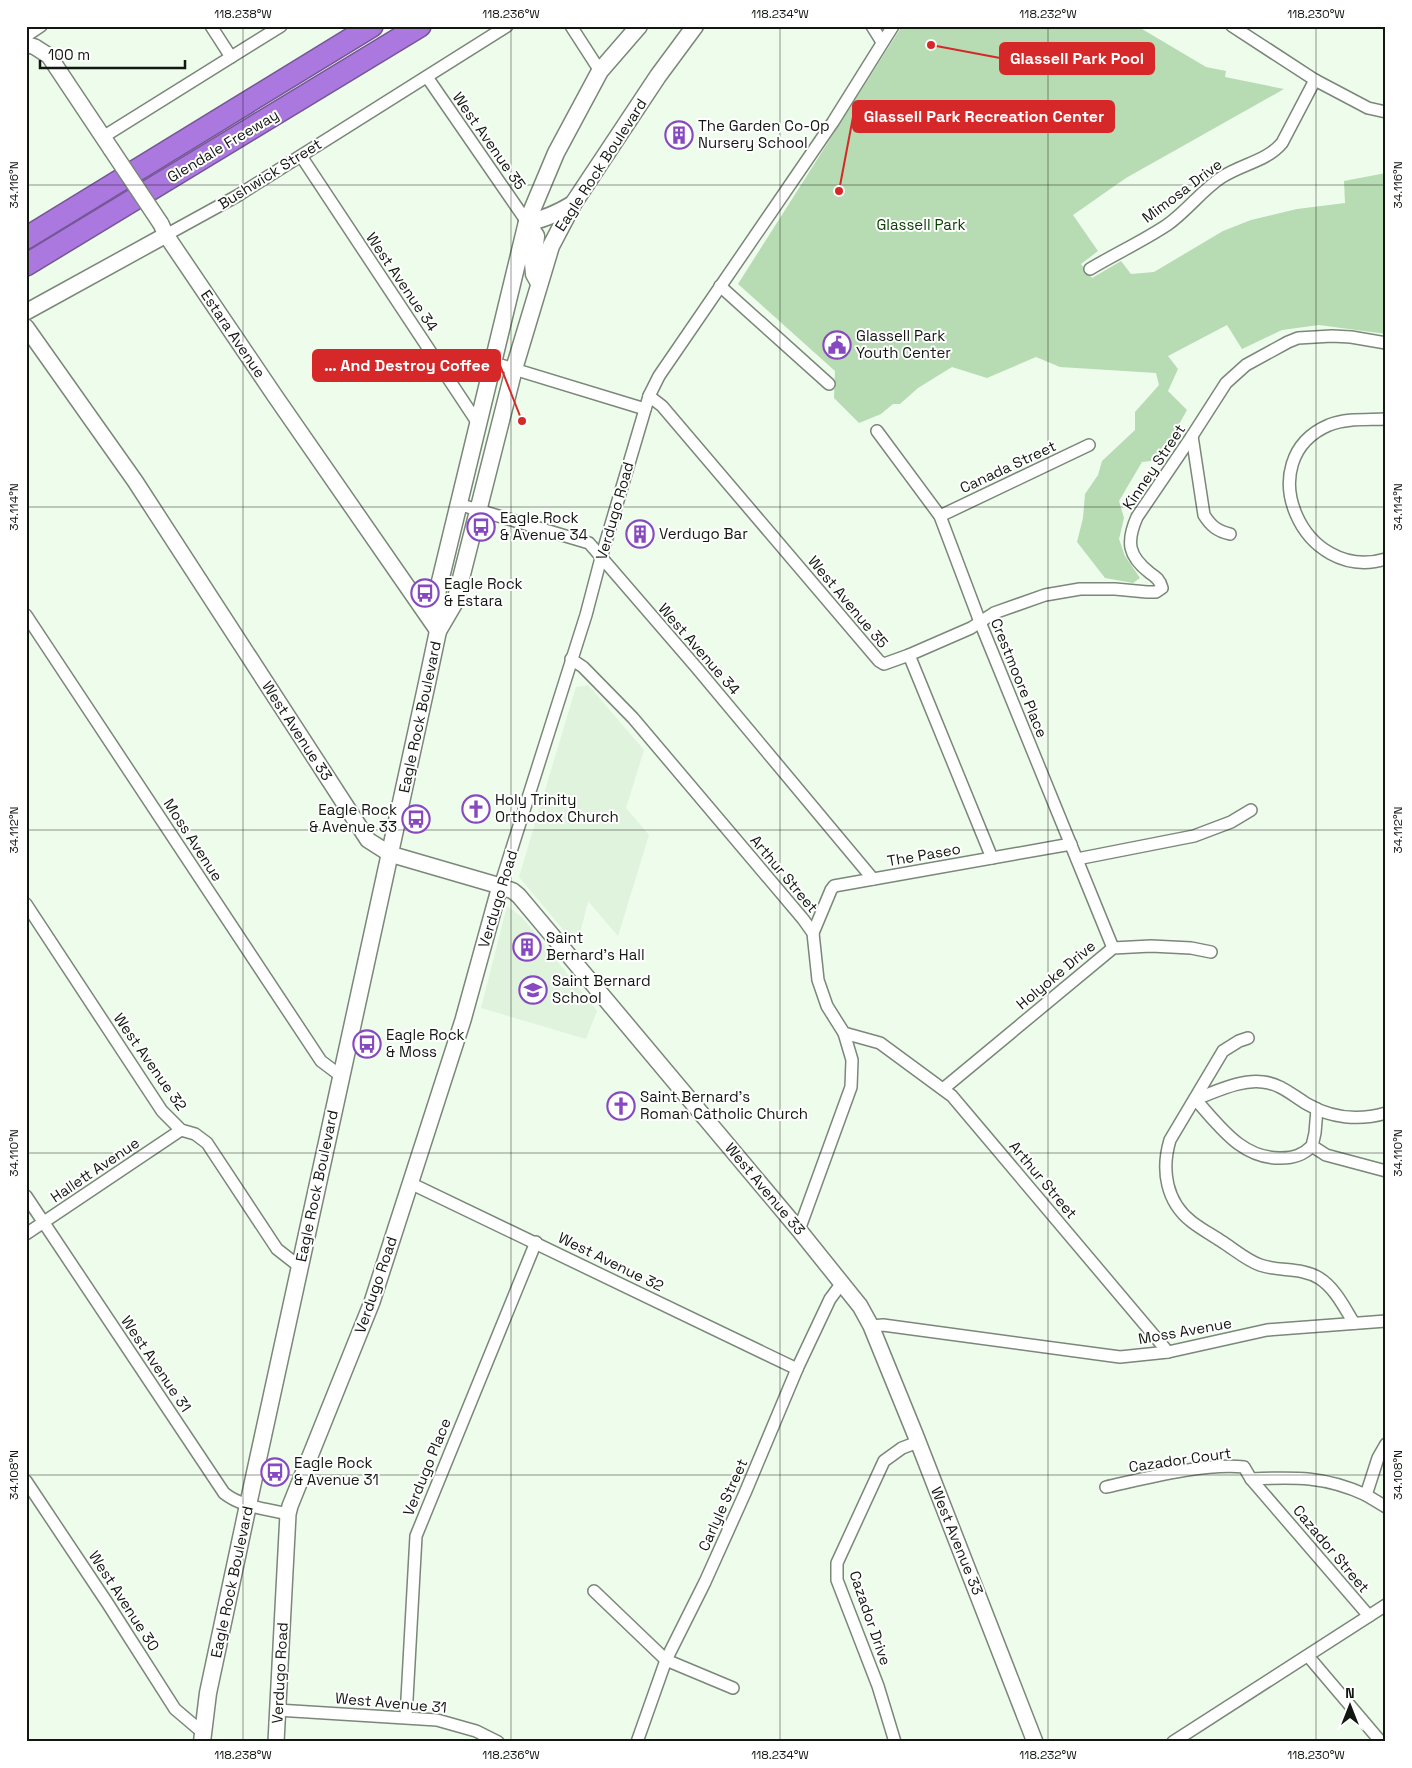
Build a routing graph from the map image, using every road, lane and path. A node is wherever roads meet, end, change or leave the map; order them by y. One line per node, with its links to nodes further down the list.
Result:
1 (41, 26): 13 (street)
2 (211, 26): 16 (street)
3 (281, 26): 16 (street)
4 (372, 26): 26 (highway, Glendale Freeway)
5 (420, 26): 27 (highway, Glendale Freeway)
6 (507, 26): 18 (street, Bushwick Street)
7 (571, 26): 17 (street)
8 (639, 26): 17 (main road, Eagle Rock Boulevard)
9 (695, 26): 23 (main road, Eagle Rock Boulevard)
10 (872, 26): 14 (street)
11 (892, 26): 14 (street, Verdugo Road)
12 (1232, 26): 19 (street)
13 (26, 36)
14 (882, 42): 30 (street, Verdugo Road)
15 (26, 44): 21 (street, Estara Avenue)
16 (231, 56): 21 (street)
17 (600, 71): 24 (main road, Eagle Rock Boulevard)
18 (426, 77): 22 (street, Bushwick Street); 24 (street, West Avenue 35)
19 (1315, 80): 20 (street); 28 (street, Mimosa Drive)
20 (1386, 112)
21 (107, 143): 25 (street, Estara Avenue, bridge)
22 (300, 156): 25 (street, Bushwick Street); 40 (street, West Avenue 34)
23 (573, 204): 24 (main road); 29 (main road, Eagle Rock Boulevard)
24 (527, 222): 29 (main road); 34 (main road, Eagle Rock Boulevard)
25 (163, 230): 31 (street, Bushwick Street); 52 (street, Estara Avenue)
26 (26, 238)
27 (26, 265)
28 (1090, 269)
29 (539, 283): 35 (main road, Eagle Rock Boulevard)
30 (720, 286): 36 (street); 37 (street, Verdugo Road)
31 (26, 312)
32 (26, 327): 57 (street, West Avenue 33)
33 (1386, 344): 42 (street, Kinney Street)
34 (494, 363): 35 (street); 40 (main road, Eagle Rock Boulevard)
35 (514, 370): 38 (street); 45 (main road, Eagle Rock Boulevard)
36 (828, 384)
37 (649, 396): 38 (street, Verdugo Road); 53 (street, West Avenue 35)
38 (645, 409): 48 (street, Verdugo Road)
39 (1386, 419): 49 (street)
40 (479, 425): 44 (main road, Eagle Rock Boulevard)
41 (877, 431): 46 (street, Crestmoore Place)
42 (1192, 436): 47 (street); 51 (street, Kinney Street)
43 (1090, 446): 46 (street, Canada Street)
44 (458, 504): 45 (street, West Avenue 34); 52 (main road, Eagle Rock Boulevard)
45 (477, 510): 48 (street, West Avenue 34); 52 (main road, Eagle Rock Boulevard)
46 (940, 516): 51 (street, Crestmoore Place)
47 (1230, 534)
48 (601, 558): 54 (street, Verdugo Road); 60 (street, West Avenue 34)
49 (1386, 559)
50 (26, 615): 68 (street, Moss Avenue)
51 (980, 622): 53 (street, Kinney Street); 56 (street, Crestmoore Place)
52 (438, 631): 57 (main road, Eagle Rock Boulevard)
53 (909, 655): 58 (street)
54 (571, 659): 61 (street, Verdugo Road); 63 (street, Arthur Street)
55 (1250, 810): 59 (street)
56 (1070, 844): 58 (street, The Paseo); 59 (street, Crestmoore Place)
57 (390, 854): 61 (street, West Avenue 33); 68 (main road, Eagle Rock Boulevard)
58 (992, 858): 60 (street, The Paseo)
59 (1077, 859): 64 (street, Crestmoore Place)
60 (874, 879): 63 (street, The Paseo)
61 (500, 886): 76 (street, Verdugo Road); 79 (street, West Avenue 33)
62 (26, 904): 73 (street, West Avenue 32)
63 (813, 933): 66 (street, Arthur Street)
64 (1113, 948): 65 (street, Holyoke Drive); 69 (street, Holyoke Drive)
65 (1211, 952)
66 (844, 1033): 69 (street, Arthur Street); 79 (street)
67 (1248, 1038): 70 (street)
68 (340, 1076): 82 (main road, Eagle Rock Boulevard)
69 (943, 1089): 87 (street, Arthur Street)
70 (1195, 1098): 71 (street); 74 (street); 85 (street)
71 (1317, 1109): 72 (street); 74 (street)
72 (1386, 1113)
73 (181, 1130): 78 (street, Hallett Avenue); 82 (street, West Avenue 32)
74 (1312, 1146): 75 (street)
75 (1386, 1171)
76 (410, 1183): 81 (street, West Avenue 32); 97 (street, Verdugo Road)
77 (26, 1196): 78 (street, West Avenue 31)
78 (44, 1222): 80 (street, Hallett Avenue); 95 (street, West Avenue 31)
79 (799, 1230): 83 (street, West Avenue 33)
80 (26, 1234)
81 (536, 1242): 88 (street, West Avenue 32); 105 (street, Verdugo Place)
82 (300, 1267): 95 (main road, Eagle Rock Boulevard)
83 (842, 1283): 86 (street, West Avenue 33); 88 (street, Carlyle Street)
84 (1386, 1321): 85 (street, Moss Avenue)
85 (1354, 1323): 87 (street, Moss Avenue)
86 (870, 1326): 87 (street, Moss Avenue); 89 (street, West Avenue 33)
87 (1168, 1352)
88 (797, 1370): 102 (street, Carlyle Street)
89 (918, 1442): 110 (street, Cazador Drive); 111 (street, West Avenue 33)
90 (1386, 1444): 94 (street)
91 (1251, 1479): 93 (street, Cazador Court); 94 (street); 100 (street, Cazador Street)
92 (26, 1481): 106 (street, West Avenue 30)
93 (1106, 1487)
94 (1366, 1495): 96 (street)
95 (248, 1505): 97 (street, West Avenue 31); 106 (main road, Eagle Rock Boulevard)
96 (1386, 1507)
97 (288, 1514): 104 (street, Verdugo Road)
98 (594, 1591): 102 (street)
99 (1386, 1605): 100 (street)
100 (1368, 1616): 101 (street, Cazador Street)
101 (1308, 1656): 112 (street, Cazador Street); 113 (street)
102 (666, 1660): 103 (street); 109 (street, Carlyle Street)
103 (733, 1688)
104 (277, 1710): 105 (street, West Avenue 31); 107 (street, Verdugo Road)
105 (406, 1717): 108 (street, West Avenue 31)
106 (202, 1737)
107 (276, 1742)
108 (498, 1742)
109 (637, 1742)
110 (895, 1742)
111 (1035, 1742)
112 (1173, 1742)
113 (1381, 1742)

